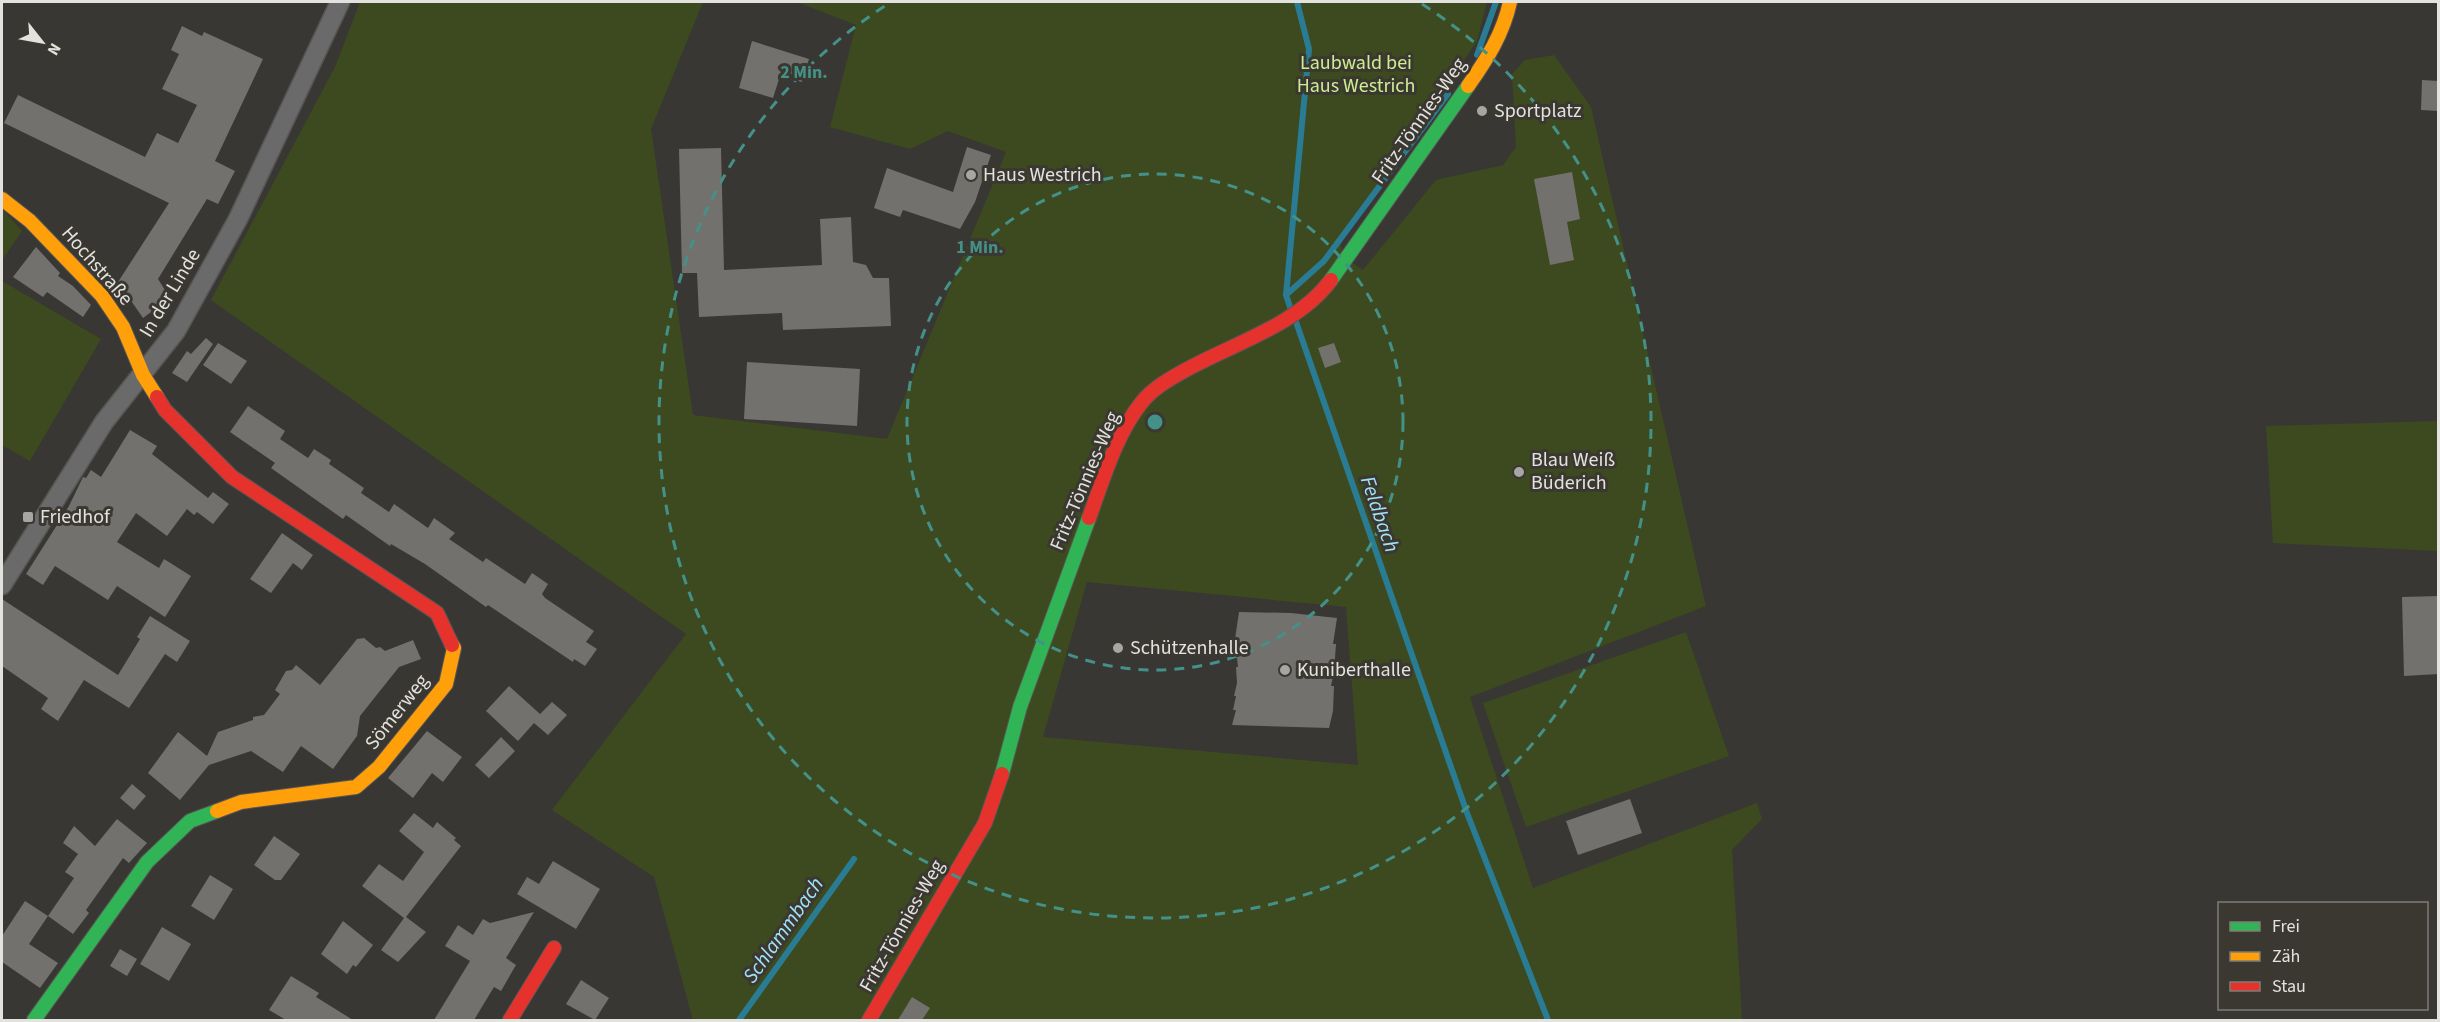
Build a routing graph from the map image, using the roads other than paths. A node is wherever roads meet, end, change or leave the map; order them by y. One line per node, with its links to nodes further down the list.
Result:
1 (340, 2): 4 (street, In der Linde)
2 (1510, 2): 9 (street, Fritz-Tönnies-Weg)
3 (2, 199): 4 (street, Hochstraße)
4 (142, 375): 5 (street, In der Linde); 7 (street, Sömerweg)
5 (2, 585)
6 (554, 948): 8 (street)
7 (34, 1020)
8 (510, 1020)
9 (869, 1020)

